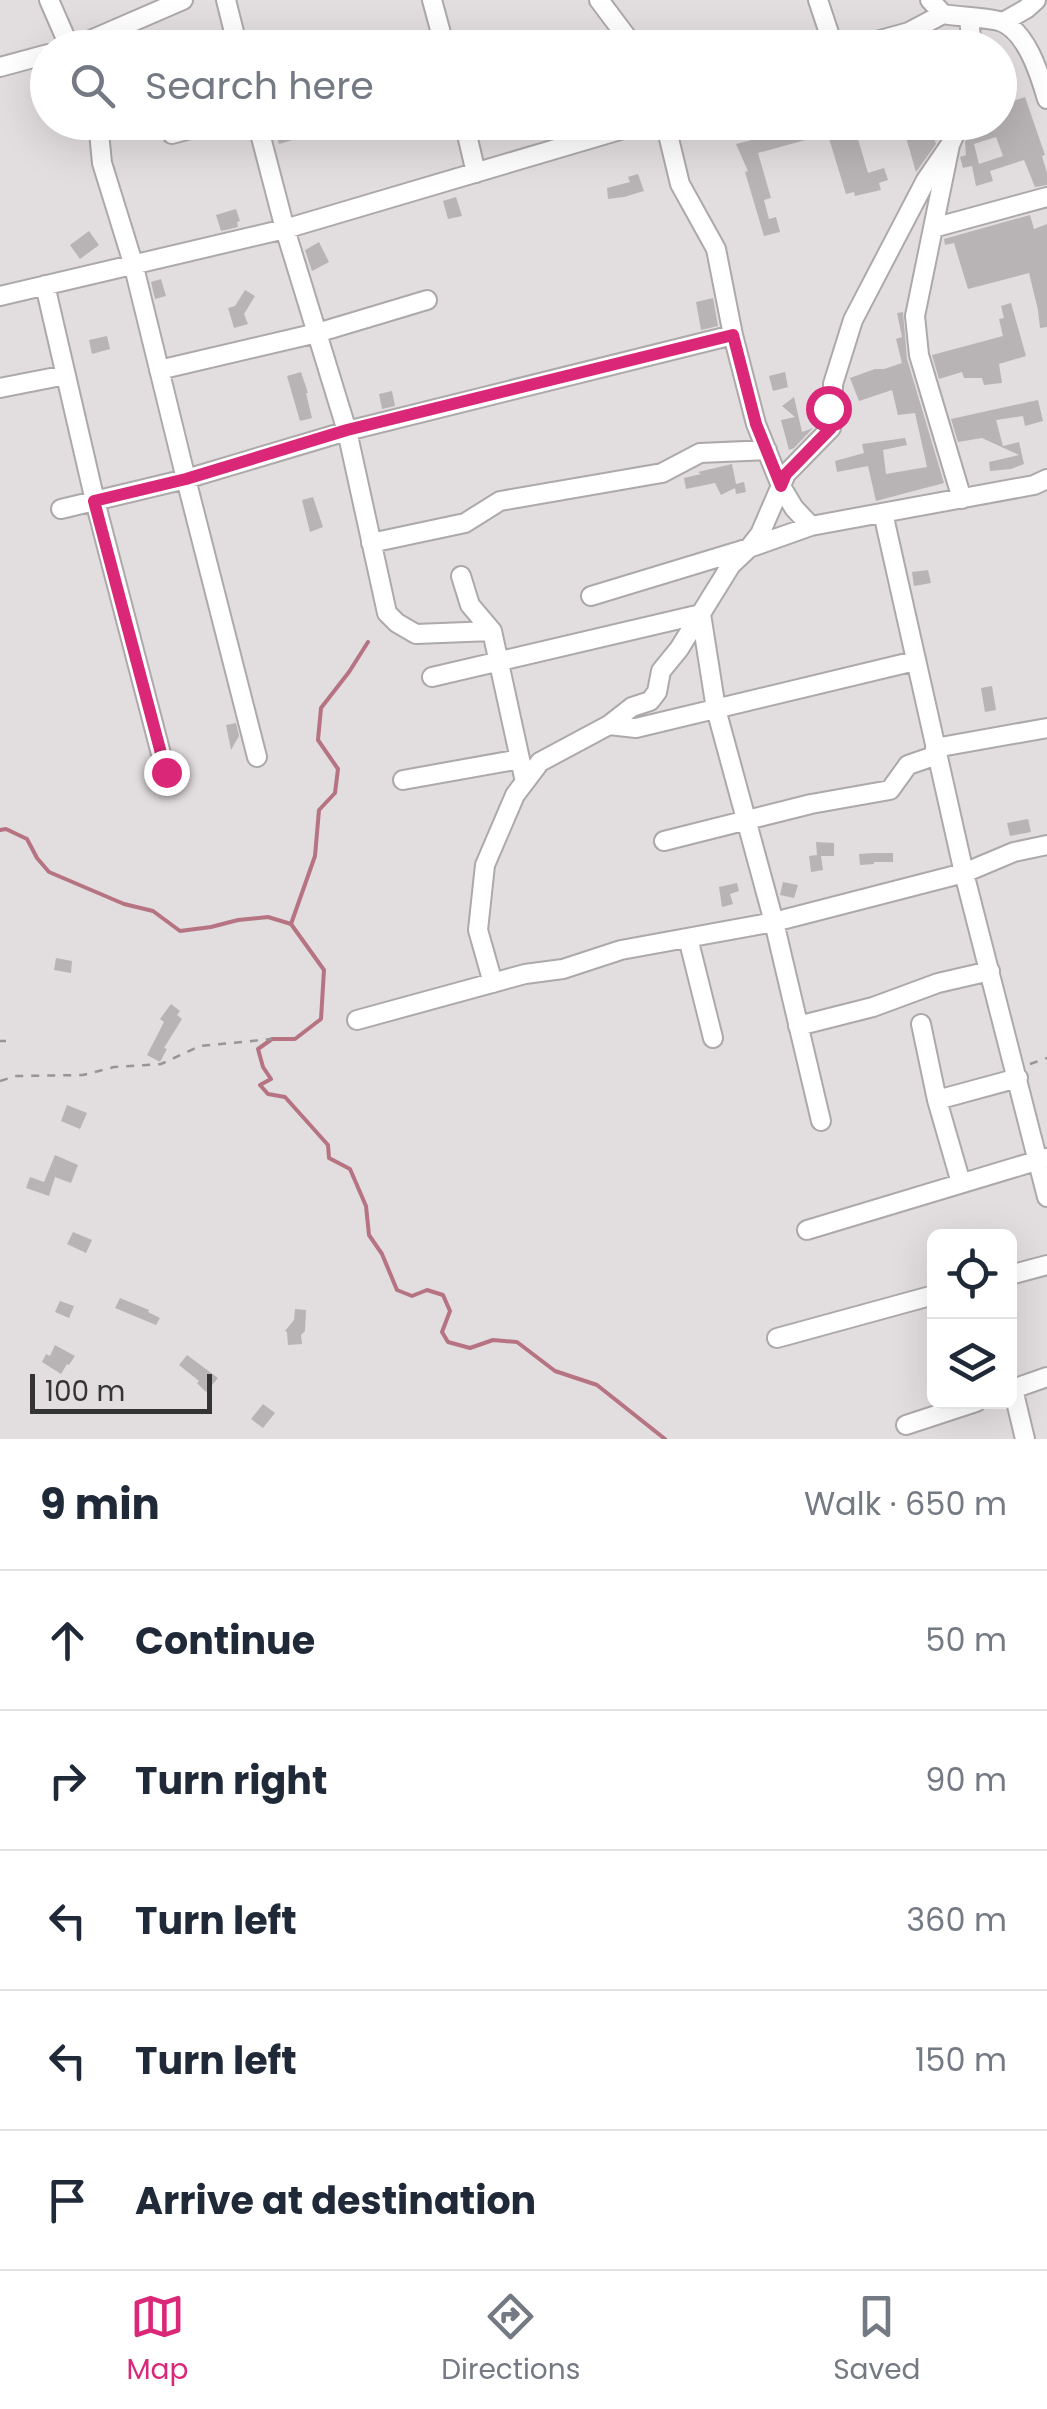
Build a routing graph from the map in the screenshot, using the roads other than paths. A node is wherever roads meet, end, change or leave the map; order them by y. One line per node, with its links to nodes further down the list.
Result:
1 (49, 0): 12 (street)
2 (183, 0): 13 (street)
3 (226, 0): 14 (street)
4 (432, 0): 15 (street)
5 (600, 0): 16 (street)
6 (818, 0): 17 (street)
7 (930, 0): 9 (street)
8 (1036, 0): 11 (street)
9 (944, 14): 10 (street); 18 (street)
10 (968, 18): 11 (street); 19 (street)
11 (1003, 22): 20 (street)
12 (63, 30)
13 (113, 30)
14 (234, 30)
15 (440, 30)
16 (622, 30)
17 (828, 30)
18 (913, 30)
19 (970, 30)
20 (1011, 30)
21 (1017, 35): 24 (street)
22 (30, 59): 23 (street)
23 (0, 67)
24 (1047, 99)
25 (100, 140): 36 (street)
26 (262, 140): 35 (street)
27 (468, 140): 32 (street)
28 (587, 140): 32 (street)
29 (669, 140): 41 (street)
30 (952, 140): 31 (street)
31 (950, 145): 34 (street); 49 (street)
32 (476, 173): 35 (street)
33 (1047, 197): 34 (street)
34 (933, 228): 50 (street)
35 (284, 229): 36 (street); 40 (street)
36 (133, 263): 37 (street); 42 (street)
37 (46, 285): 38 (street); 43 (street)
38 (0, 296)
39 (427, 300): 40 (street)
40 (317, 333): 42 (street); 45 (street)
41 (733, 335): 45 (street); 46 (street)
42 (159, 370): 47 (street)
43 (66, 375): 44 (street); 51 (street)
44 (0, 388)
45 (347, 430): 47 (street); 55 (street)
46 (767, 450): 49 (street); 55 (street)
47 (186, 479): 51 (street); 68 (street)
48 (1047, 479): 50 (street)
49 (781, 486): 54 (street); 56 (street)
50 (962, 498): 53 (street)
51 (94, 501): 52 (street); 70 (street)
52 (61, 509)
53 (883, 513): 54 (street); 62 (street)
54 (812, 526): 56 (street)
55 (371, 543): 60 (street)
56 (750, 548): 58 (street); 59 (street)
57 (461, 576): 60 (street)
58 (591, 596)
59 (701, 614): 61 (street); 64 (street); 65 (street)
60 (492, 632): 61 (street)
61 (500, 661): 63 (street); 69 (street)
62 (915, 661): 64 (street); 67 (street)
63 (432, 677)
64 (716, 709): 65 (street); 73 (street)
65 (609, 725): 72 (street)
66 (1047, 728): 67 (street)
67 (936, 751): 73 (street); 76 (street)
68 (257, 757)
69 (520, 759): 71 (street); 72 (street)
70 (166, 772)
71 (403, 780)
72 (524, 782): 80 (street)
73 (745, 820): 74 (street); 77 (street)
74 (664, 841)
75 (1047, 845): 76 (street)
76 (964, 873): 77 (street); 79 (street)
77 (774, 922): 78 (street); 83 (street)
78 (688, 938): 80 (street); 84 (street)
79 (990, 971): 83 (street); 85 (street)
80 (493, 983): 81 (street)
81 (356, 1020)
82 (921, 1024): 86 (street)
83 (798, 1026): 87 (street)
84 (714, 1038)
85 (1018, 1076): 86 (street); 88 (street)
86 (937, 1100): 89 (street)
87 (821, 1121)
88 (1042, 1159): 89 (street); 90 (street)
89 (960, 1184): 91 (street)
90 (1047, 1197)
91 (807, 1230)
92 (1047, 1265): 93 (street)
93 (1017, 1273)
94 (927, 1297): 95 (street)
95 (777, 1338)
96 (1047, 1378): 97 (street)
97 (1017, 1388)
98 (955, 1409): 100 (street)
99 (1016, 1409): 101 (street)
100 (906, 1425)
101 (1025, 1439)

